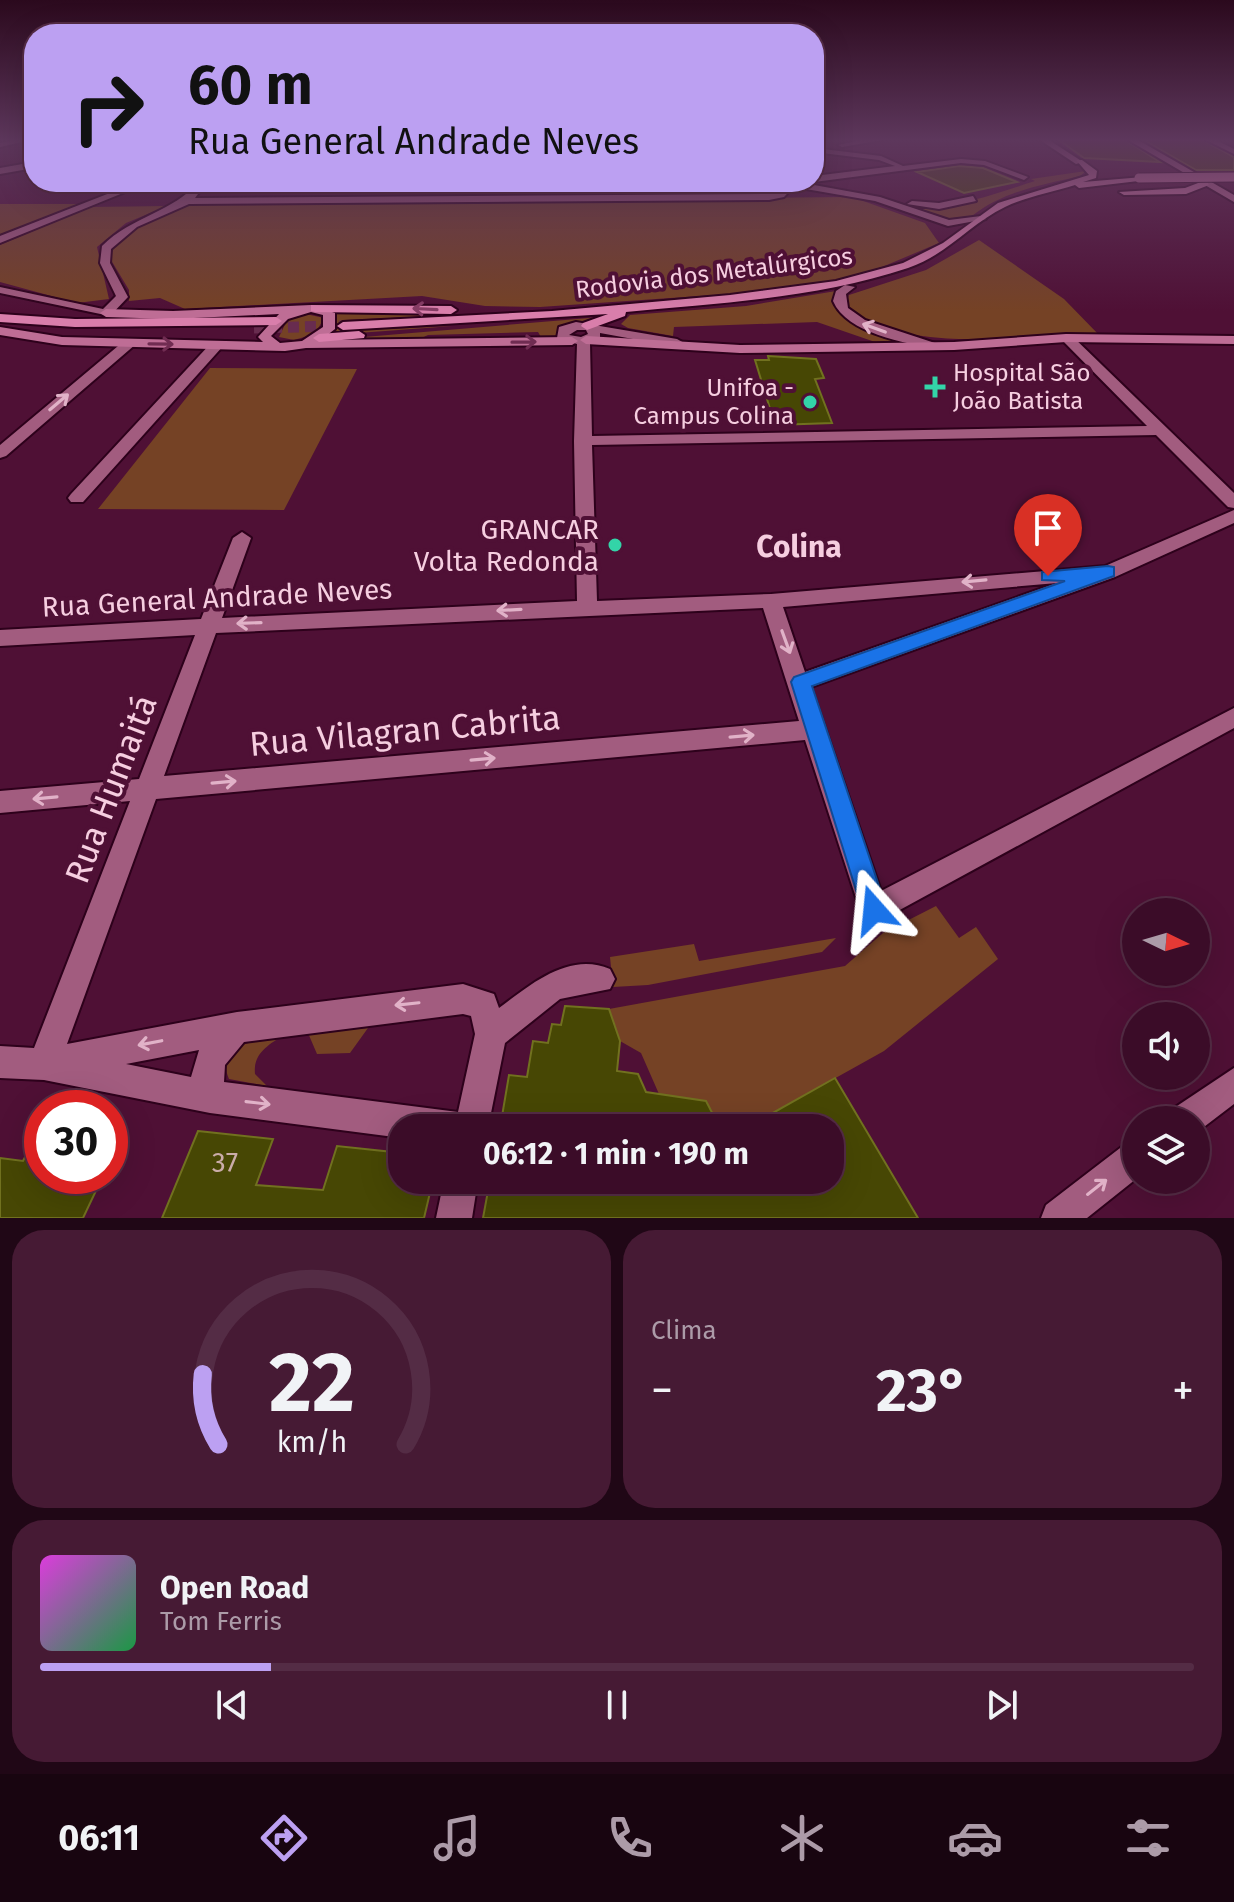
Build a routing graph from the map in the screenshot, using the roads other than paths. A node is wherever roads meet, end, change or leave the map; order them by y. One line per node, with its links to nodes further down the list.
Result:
1 (108, 197): 13 (street)
2 (191, 197): 10 (street)
3 (580, 197): 4 (street); 10 (street)
4 (770, 197)
5 (866, 197): 8 (street)
6 (1025, 197): 12 (main road, Rodovia dos Metalúrgicos)
7 (1032, 197): 15 (main road, Rodovia dos Metalúrgicos)
8 (877, 199): 9 (street); 11 (street)
9 (973, 199)
10 (188, 201): 19 (street)
11 (930, 219): 12 (street); 14 (street)
12 (981, 219): 14 (main road, Rodovia dos Metalúrgicos)
13 (0, 240)
14 (947, 245): 28 (main road, Rodovia dos Metalúrgicos)
15 (849, 287): 21 (main road, Rodovia dos Metalúrgicos); 39 (street, one-way to 15)
16 (0, 290): 17 (street)
17 (71, 305): 19 (street); 24 (main road)
18 (311, 308): 20 (street); 23 (street); 28 (main road, one-way to 18); 31 (street)
19 (106, 313): 20 (street)
20 (251, 313): 23 (street)
21 (621, 313): 28 (main road, Rodovia dos Metalúrgicos); 30 (main road)
22 (0, 318): 24 (main road)
23 (278, 320): 24 (main road); 38 (street)
24 (52, 322)
25 (0, 325): 27 (main road)
26 (343, 326): 28 (main road, Rodovia dos Metalúrgicos)
27 (254, 328)
28 (585, 329): 30 (street); 31 (main road); 34 (street); 36 (street, one-way to 28); 41 (street)
29 (0, 331): 35 (street)
30 (625, 332): 34 (street)
31 (319, 338): 36 (street)
32 (1066, 338): 33 (street); 39 (street); 40 (street)
33 (1234, 340)
34 (677, 343): 39 (street)
35 (129, 344): 37 (street, one-way to 37); 42 (street, one-way to 35)
36 (306, 344): 38 (street)
37 (217, 345): 38 (street); 43 (street)
38 (276, 346)
39 (937, 346)
40 (1156, 430): 41 (street); 44 (street)
41 (582, 441): 49 (street)
42 (0, 453)
43 (77, 498)
44 (1234, 503)
45 (1234, 516): 47 (street, Rua General Andrade Neves)
46 (242, 538): 50 (street, Rua Humaitá)
47 (1108, 572): 48 (street, Rua General Andrade Neves, one-way to 48); 52 (street, Rua General Andrade Neves)
48 (771, 601): 49 (street, Rua General Andrade Neves); 52 (street, one-way to 52)
49 (587, 606): 50 (street, Rua General Andrade Neves, one-way to 50)
50 (210, 625): 51 (street, Rua General Andrade Neves); 55 (street, Rua Humaitá)
51 (0, 638)
52 (801, 682): 54 (street)
53 (1234, 717): 54 (street)
54 (815, 729): 55 (street, Rua Vilagran Cabrita, one-way to 54)
55 (147, 789): 56 (street, Rua Vilagran Cabrita, one-way to 56); 61 (street, Rua Humaitá)
56 (0, 802)
57 (600, 979): 58 (street)
58 (487, 1020): 59 (street, one-way to 59); 65 (street)
59 (237, 1027): 61 (street, one-way to 61); 63 (street)
60 (0, 1062): 61 (street)
61 (44, 1064): 63 (street)
62 (1234, 1084): 64 (street)
63 (210, 1097): 66 (street, one-way to 66)
64 (1205, 1106)
65 (473, 1114)
66 (388, 1119)
67 (1122, 1168): 70 (street, one-way to 67)
68 (458, 1194): 69 (street)
69 (454, 1218)
70 (1059, 1218)

